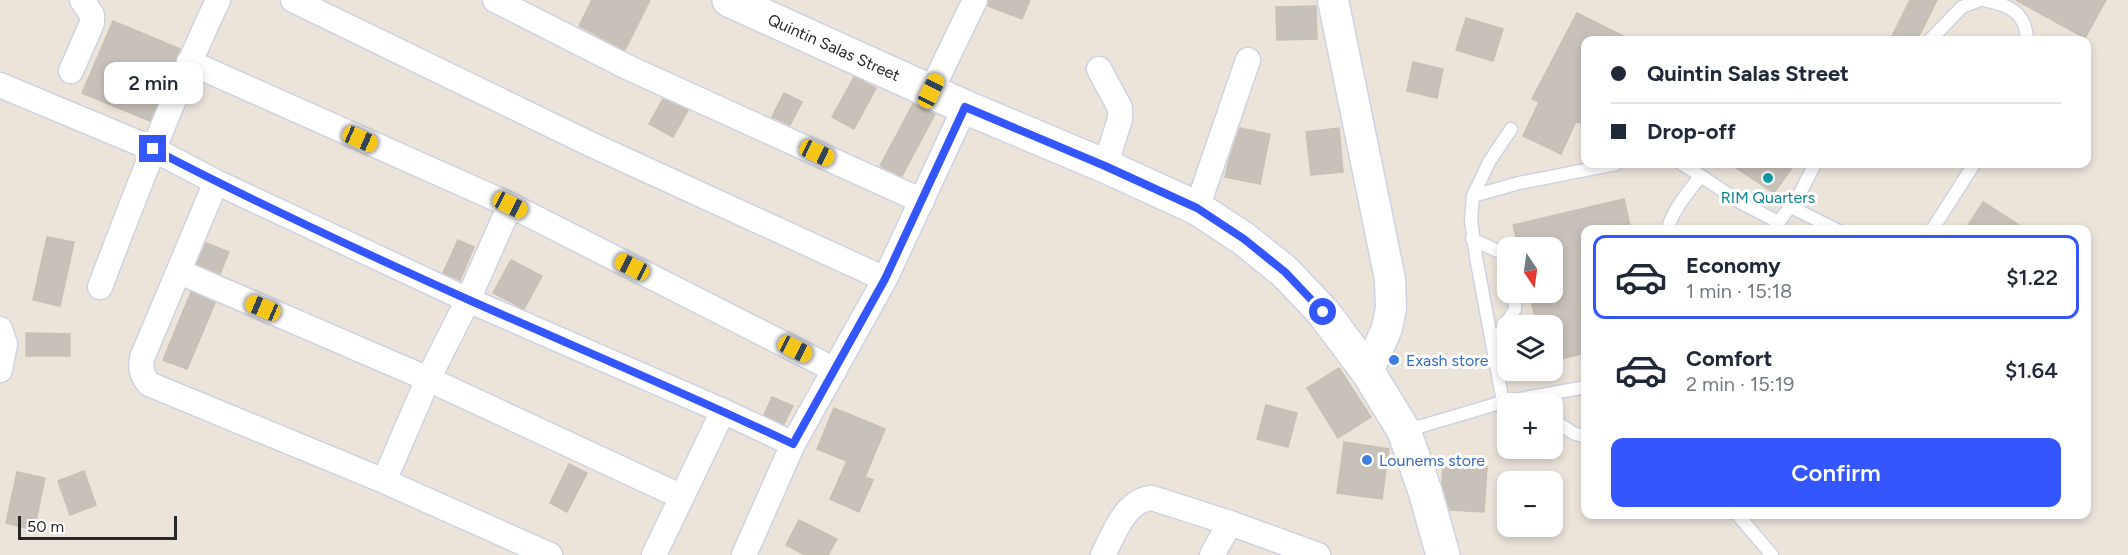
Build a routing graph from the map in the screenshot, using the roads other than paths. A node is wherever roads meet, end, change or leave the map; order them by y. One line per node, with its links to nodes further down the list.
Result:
1 (82, 0): 14 (street)
2 (218, 0): 12 (street)
3 (495, 0): 28 (street)
4 (729, 0): 16 (main road, Quintin Salas Street)
5 (975, 0): 16 (street)
6 (1333, 0): 48 (street)
7 (1982, 0): 9 (lane); 10 (lane)
8 (304, 2): 40 (street)
9 (1934, 36)
10 (2027, 36)
11 (1248, 60): 31 (street)
12 (189, 62): 19 (street); 29 (street)
13 (1099, 69): 20 (street)
14 (71, 71)
15 (0, 86): 19 (street)
16 (931, 91): 17 (main road, Quintin Salas Street)
17 (965, 107): 20 (main road, Quintin Salas Street); 28 (street)
18 (1510, 129): 27 (lane)
19 (153, 149): 26 (street); 41 (street)
20 (1105, 166): 31 (main road, Quintin Salas Street)
21 (1596, 168): 27 (lane)
22 (1688, 168): 25 (lane)
23 (1813, 168): 30 (lane)
24 (1971, 168): 36 (lane)
25 (1701, 176): 32 (lane); 33 (lane)
26 (216, 182): 39 (street); 42 (street)
27 (1473, 196): 37 (lane)
28 (922, 201): 40 (street)
29 (510, 205): 42 (street); 46 (street)
30 (1789, 206): 34 (lane); 35 (lane)
31 (1197, 208): 48 (main road, Quintin Salas Street)
32 (1668, 225)
33 (1774, 225)
34 (1776, 225)
35 (1827, 225)
36 (1935, 225)
37 (1472, 239): 38 (lane); 45 (lane)
38 (1497, 251)
39 (180, 272): 49 (street); 59 (street)
40 (885, 279): 46 (street)
41 (100, 287)
42 (468, 300): 49 (street); 54 (street)
43 (1515, 303): 45 (lane)
44 (0, 329): 47 (street)
45 (1493, 345): 51 (lane)
46 (835, 369): 58 (street)
47 (0, 370)
48 (1368, 372): 56 (main road, Quintin Salas Street)
49 (428, 379): 59 (street); 60 (street)
50 (1581, 388): 52 (lane)
51 (1501, 393)
52 (1563, 393)
53 (1497, 404): 56 (lane)
54 (723, 411): 58 (street); 60 (street)
55 (1563, 426): 57 (lane)
56 (1404, 431): 69 (main road, Quintin Salas Street)
57 (1581, 435)
58 (793, 444): 65 (street)
59 (384, 481): 63 (street)
60 (682, 497): 64 (street)
61 (1741, 519): 70 (lane)
62 (1230, 523): 66 (street); 67 (street); 68 (street)
63 (550, 555)
64 (654, 555)
65 (744, 555)
66 (1103, 555)
67 (1212, 555)
68 (1318, 555)
69 (1443, 555)
70 (1772, 555)

